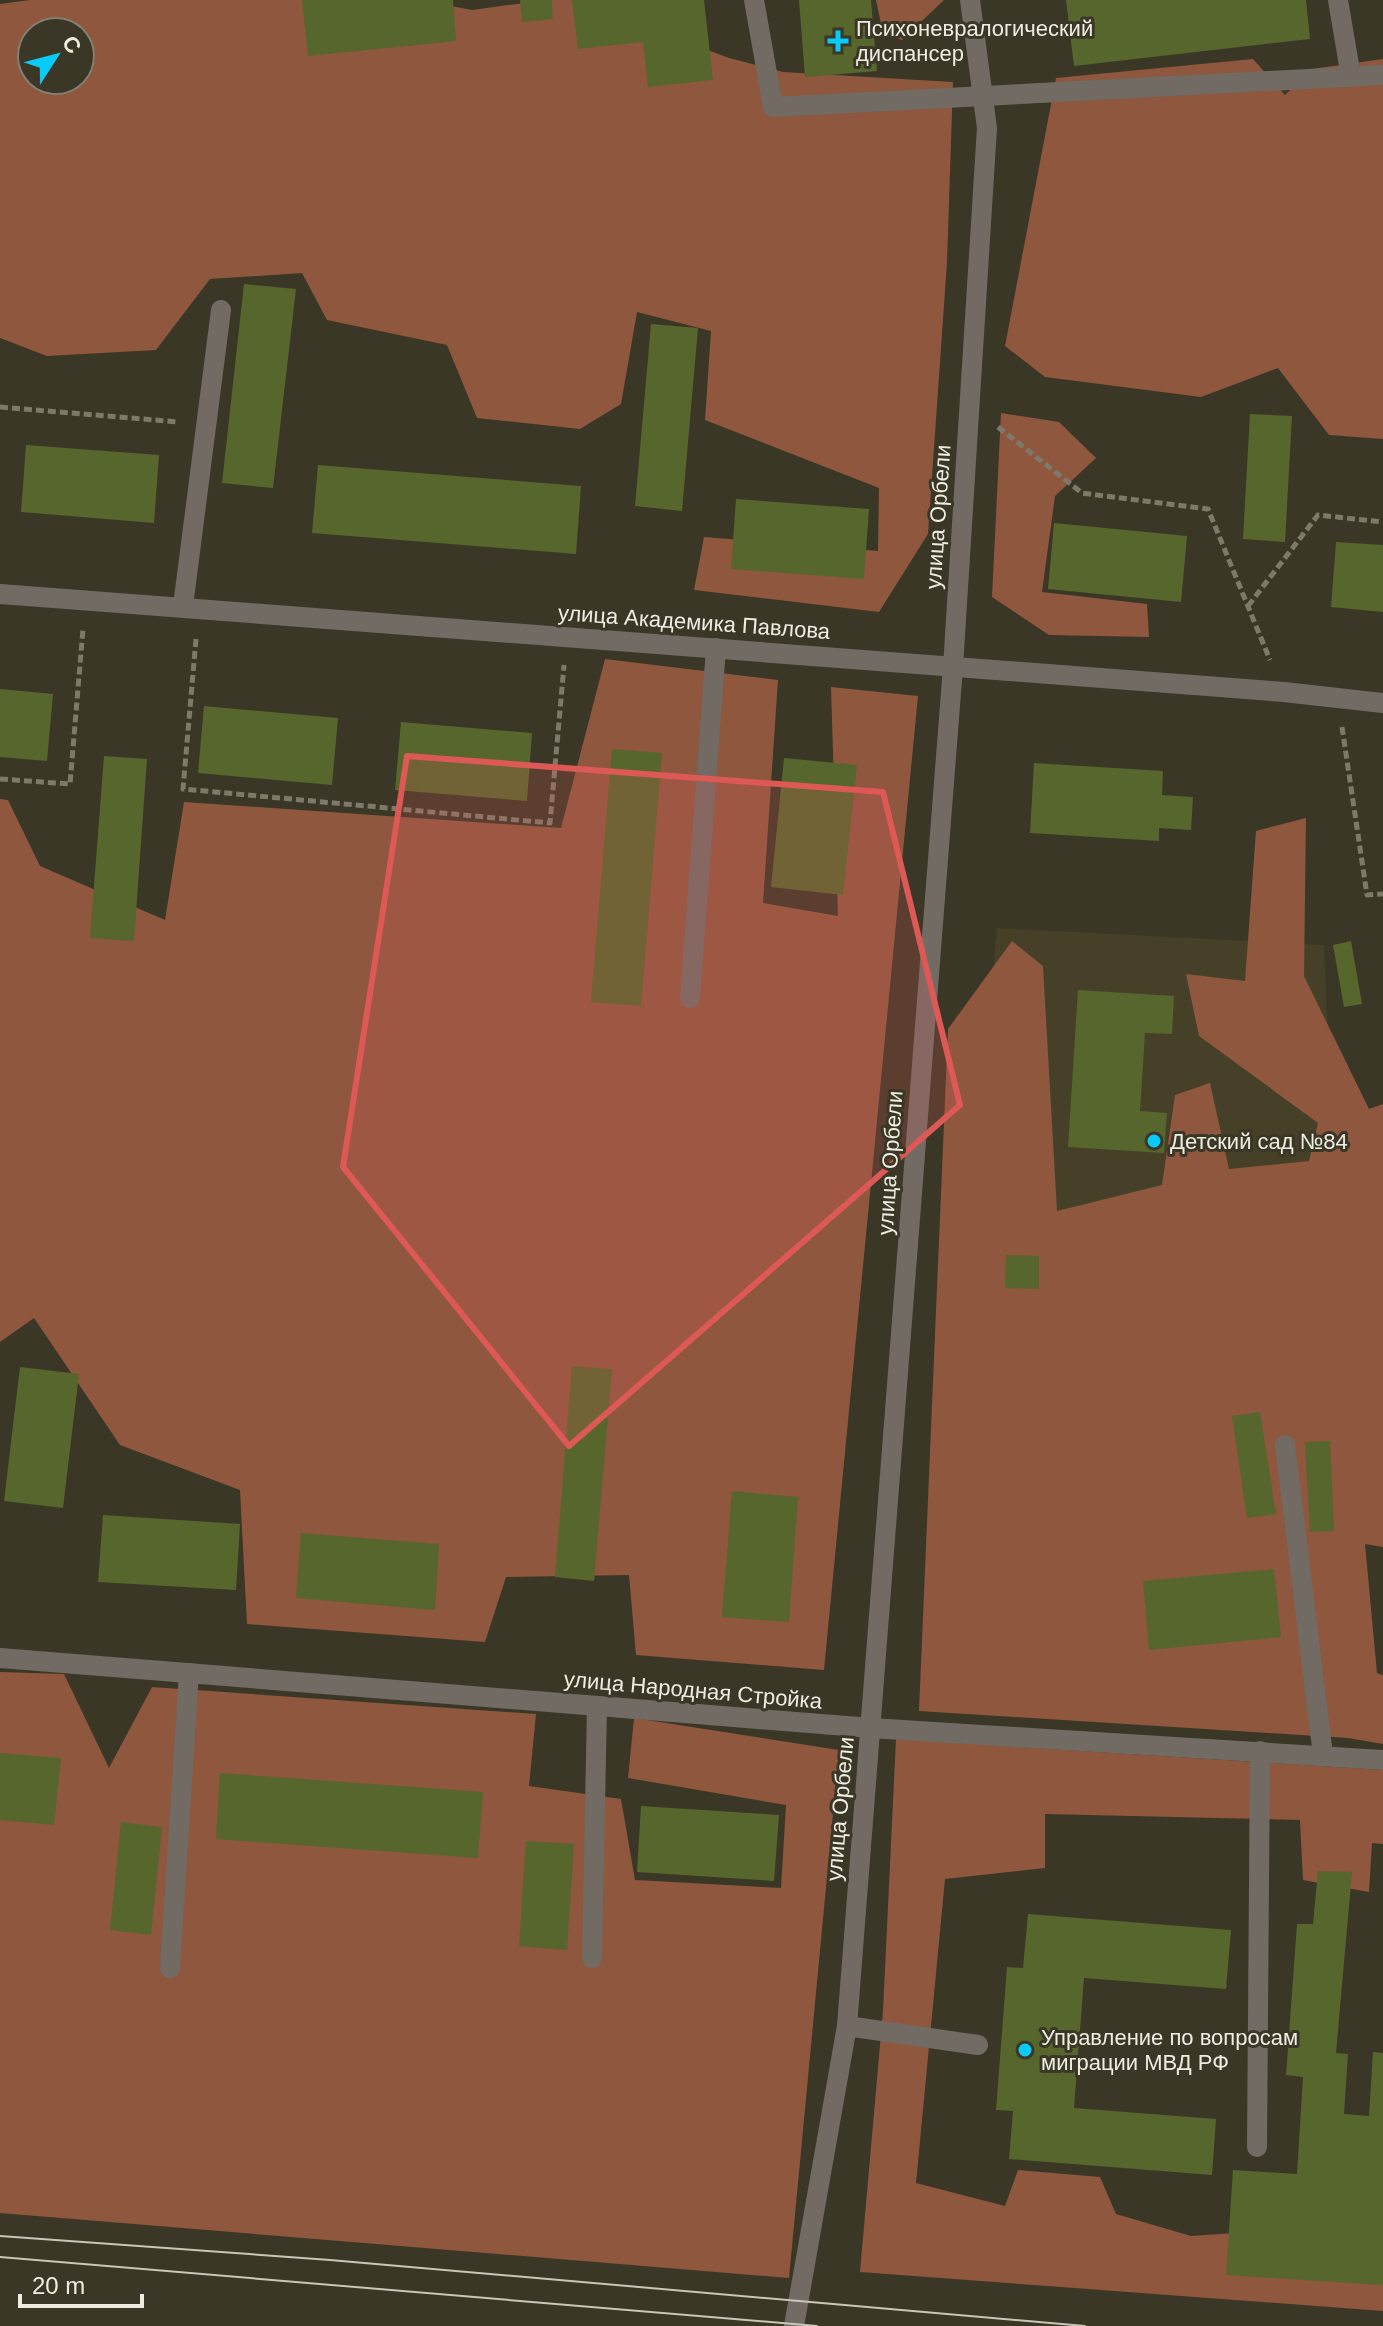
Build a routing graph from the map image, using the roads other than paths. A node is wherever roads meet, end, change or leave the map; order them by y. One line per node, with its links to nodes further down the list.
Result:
1 (754, 0): 6 (street)
2 (970, 0): 6 (street, улица Орбели)
3 (1338, 0): 5 (street)
4 (1383, 75): 5 (street)
5 (1351, 77): 6 (street)
6 (983, 95): 11 (street, улица Орбели)
7 (221, 310): 9 (street)
8 (0, 594): 9 (street, улица Академика Павлова)
9 (191, 607): 10 (street, улица Академика Павлова)
10 (716, 648): 11 (street, улица Академика Павлова); 13 (street)
11 (953, 667): 12 (street, улица Академика Павлова); 18 (street, улица Орбели)
12 (1383, 703)
13 (690, 998)
14 (1285, 1445): 20 (street)
15 (0, 1658): 16 (street, улица Народная Стройка)
16 (189, 1673): 17 (street, улица Народная Стройка); 23 (street)
17 (597, 1706): 18 (street, улица Народная Стройка); 22 (street)
18 (871, 1728): 19 (street, улица Народная Стройка); 24 (street, улица Орбели)
19 (1260, 1751): 20 (street, улица Народная Стройка); 26 (street)
20 (1323, 1755): 21 (street, улица Народная Стройка)
21 (1383, 1760)
22 (592, 1958)
23 (170, 1968)
24 (847, 2026): 25 (street); 27 (street, улица Орбели)
25 (978, 2045)
26 (1257, 2147)
27 (794, 2326)

